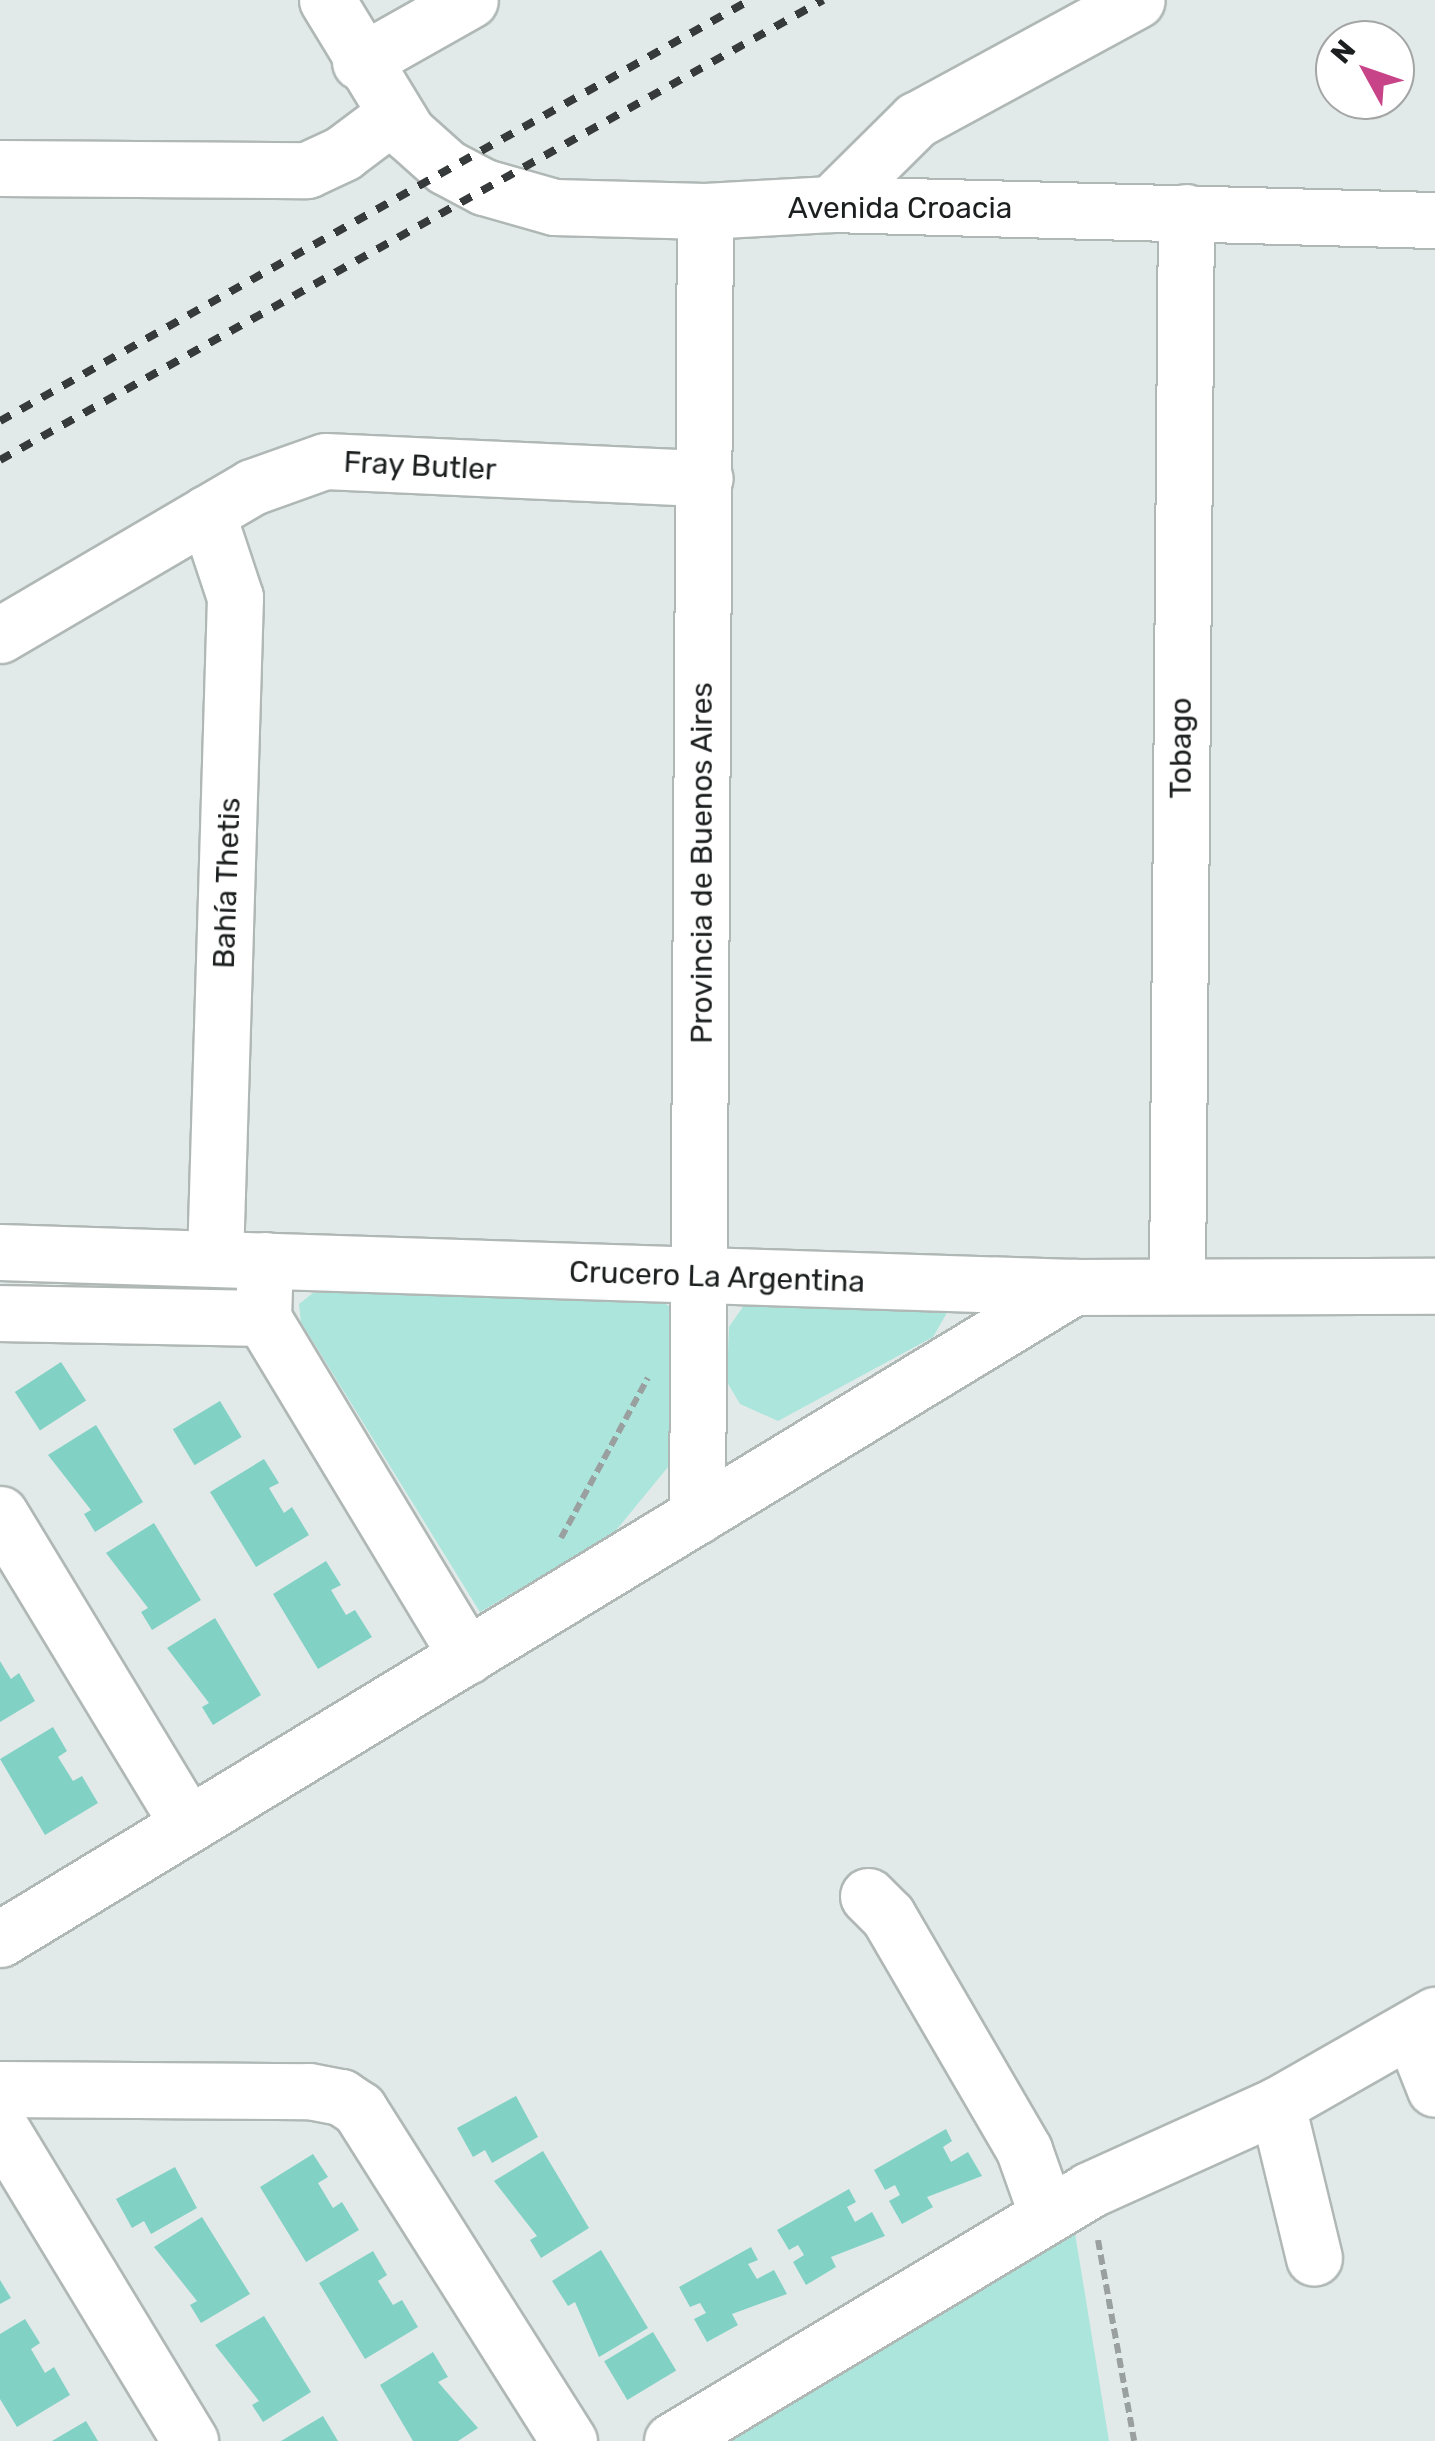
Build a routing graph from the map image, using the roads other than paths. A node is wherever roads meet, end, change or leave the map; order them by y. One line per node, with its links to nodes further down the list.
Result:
1 (326, 0): 4 (street, Avenida Croacia)
2 (470, 0): 4 (street)
3 (1137, 0): 7 (street)
4 (360, 62): 5 (street, Avenida Croacia)
5 (395, 114): 6 (street); 8 (street, Avenida Croacia)
6 (0, 168)
7 (831, 204): 8 (street, Avenida Croacia); 9 (street, Avenida Croacia)
8 (705, 211): 11 (street, Provincia de Buenos Aires)
9 (1186, 212): 10 (street, Avenida Croacia); 17 (street, Tobago)
10 (1435, 220)
11 (704, 478): 12 (street, Fray Butler); 16 (street, Provincia de Buenos Aires)
12 (207, 513): 13 (street, Fray Butler); 15 (street, Bahía Thetis)
13 (0, 635)
14 (0, 1252): 15 (street, Crucero La Argentina)
15 (240, 1259): 16 (street, Crucero La Argentina); 21 (street, Bahía Thetis)
16 (699, 1278): 18 (street, Crucero La Argentina); 23 (street, Provincia de Buenos Aires)
17 (1177, 1283): 18 (street, Crucero La Argentina); 19 (street, Crucero La Argentina)
18 (1074, 1286): 23 (street)
19 (1435, 1286)
20 (0, 1313): 21 (street)
21 (263, 1318): 24 (street)
22 (0, 1514): 25 (street)
23 (697, 1516): 24 (street)
24 (467, 1656): 25 (street)
25 (188, 1825): 27 (street)
26 (868, 1896): 33 (street)
27 (0, 1939)
28 (1424, 2023): 30 (street); 31 (street)
29 (0, 2089): 36 (street)
30 (1435, 2090)
31 (1276, 2105): 33 (street); 34 (street)
32 (3, 2140): 35 (street)
33 (1068, 2202): 37 (street)
34 (1314, 2258)
35 (190, 2441)
36 (569, 2441)
37 (672, 2441)

